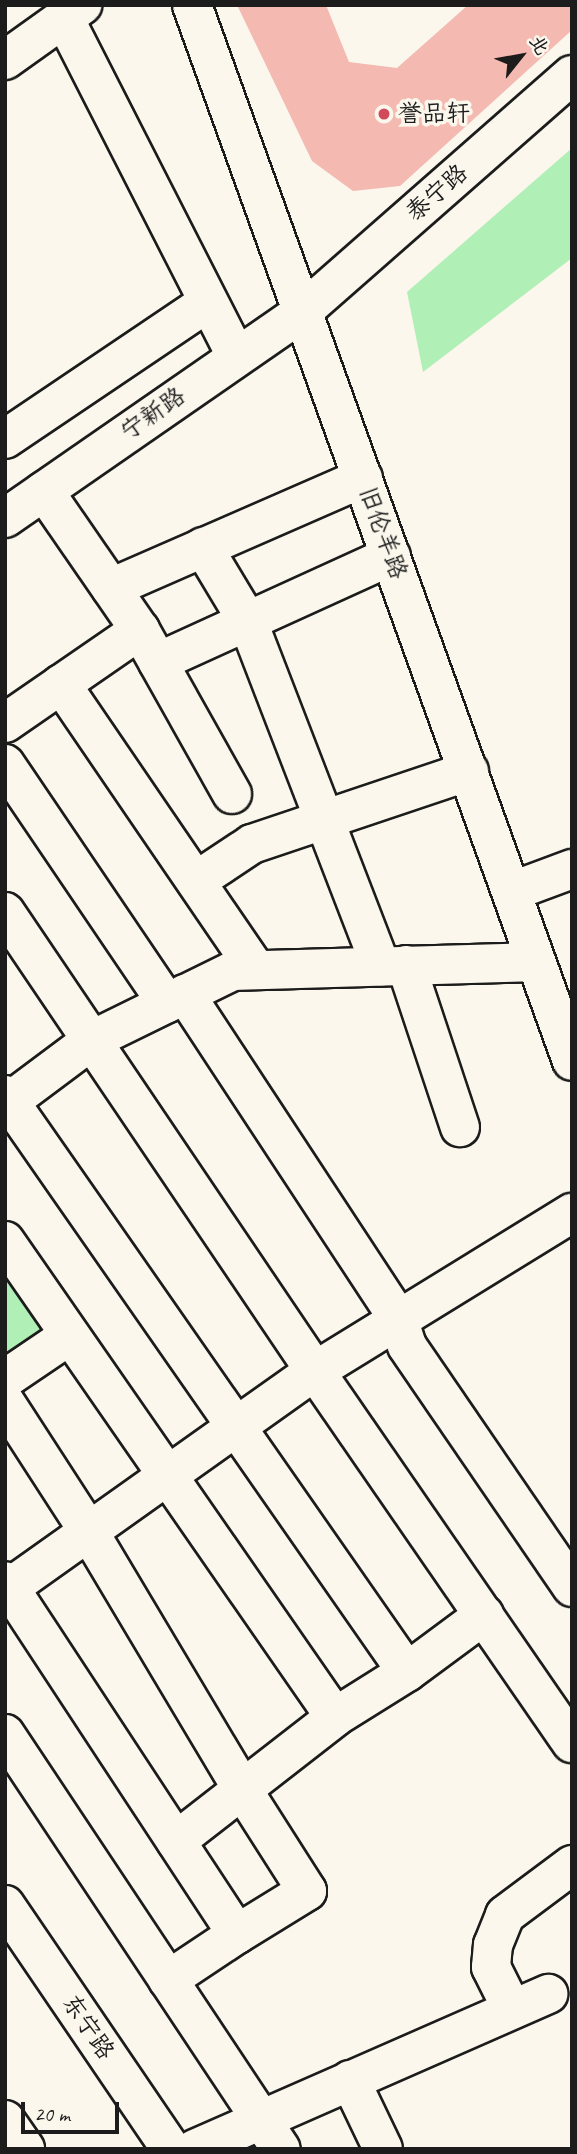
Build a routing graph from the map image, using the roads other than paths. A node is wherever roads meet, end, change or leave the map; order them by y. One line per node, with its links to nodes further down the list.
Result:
1 (192, 5): 6 (street, 旧伦羊路)
2 (73, 12): 3 (street); 5 (street)
3 (5, 60)
4 (572, 75): 6 (street, 泰宁路)
5 (208, 302): 7 (street); 8 (street)
6 (302, 312): 7 (street, 宁新路); 9 (street, 旧伦羊路)
7 (236, 356): 10 (street, 宁新路)
8 (5, 439)
9 (363, 478): 12 (street); 13 (street, 旧伦羊路)
10 (44, 491): 11 (street, 宁新路); 14 (street)
11 (5, 518)
12 (203, 547): 14 (street); 15 (street)
13 (391, 556): 15 (street); 21 (street, 旧伦羊路)
14 (111, 588): 16 (street)
15 (248, 622): 17 (street); 23 (street)
16 (140, 630): 17 (street); 18 (street)
17 (158, 662): 22 (street)
18 (61, 684): 19 (street); 25 (street)
19 (5, 723)
20 (5, 764): 31 (street)
21 (469, 771): 23 (street); 26 (street, 旧伦羊路)
22 (232, 794)
23 (324, 820): 25 (street); 29 (street)
24 (572, 869): 26 (street)
25 (196, 881): 30 (street)
26 (513, 891): 28 (street, 旧伦羊路)
27 (5, 912): 32 (street)
28 (536, 962): 29 (street); 33 (street, 旧伦羊路)
29 (393, 966): 30 (street); 35 (street)
30 (256, 970): 31 (street)
31 (176, 999): 32 (street); 38 (street)
32 (92, 1040): 34 (street); 40 (street)
33 (572, 1061)
34 (7, 1100): 43 (street)
35 (460, 1127)
36 (572, 1213): 38 (street)
37 (5, 1241): 39 (street)
38 (398, 1318): 40 (street); 47 (street)
39 (70, 1335): 41 (street); 44 (street)
40 (315, 1371): 43 (street); 48 (street)
41 (5, 1379)
42 (5, 1402): 45 (street)
43 (236, 1427): 44 (street); 49 (street)
44 (167, 1476): 45 (street); 50 (street)
45 (89, 1532): 46 (street); 53 (street)
46 (7, 1587): 54 (street)
47 (572, 1587)
48 (484, 1615): 49 (street); 52 (street)
49 (407, 1672): 50 (street)
50 (335, 1717): 53 (street)
51 (5, 1734): 58 (street)
52 (572, 1743)
53 (242, 1790): 54 (street); 57 (street)
54 (176, 1841): 57 (street)
55 (572, 1865): 60 (street)
56 (5, 1905): 65 (street, 东宁路)
57 (237, 1934): 58 (street)
58 (168, 1980): 63 (street)
59 (548, 1994): 60 (street)
60 (512, 2009): 61 (street)
61 (350, 2080): 63 (street); 67 (street)
62 (5, 2120): 64 (street)
63 (271, 2134): 66 (street)
64 (25, 2149)
65 (171, 2149)
66 (195, 2149)
67 (383, 2149)

